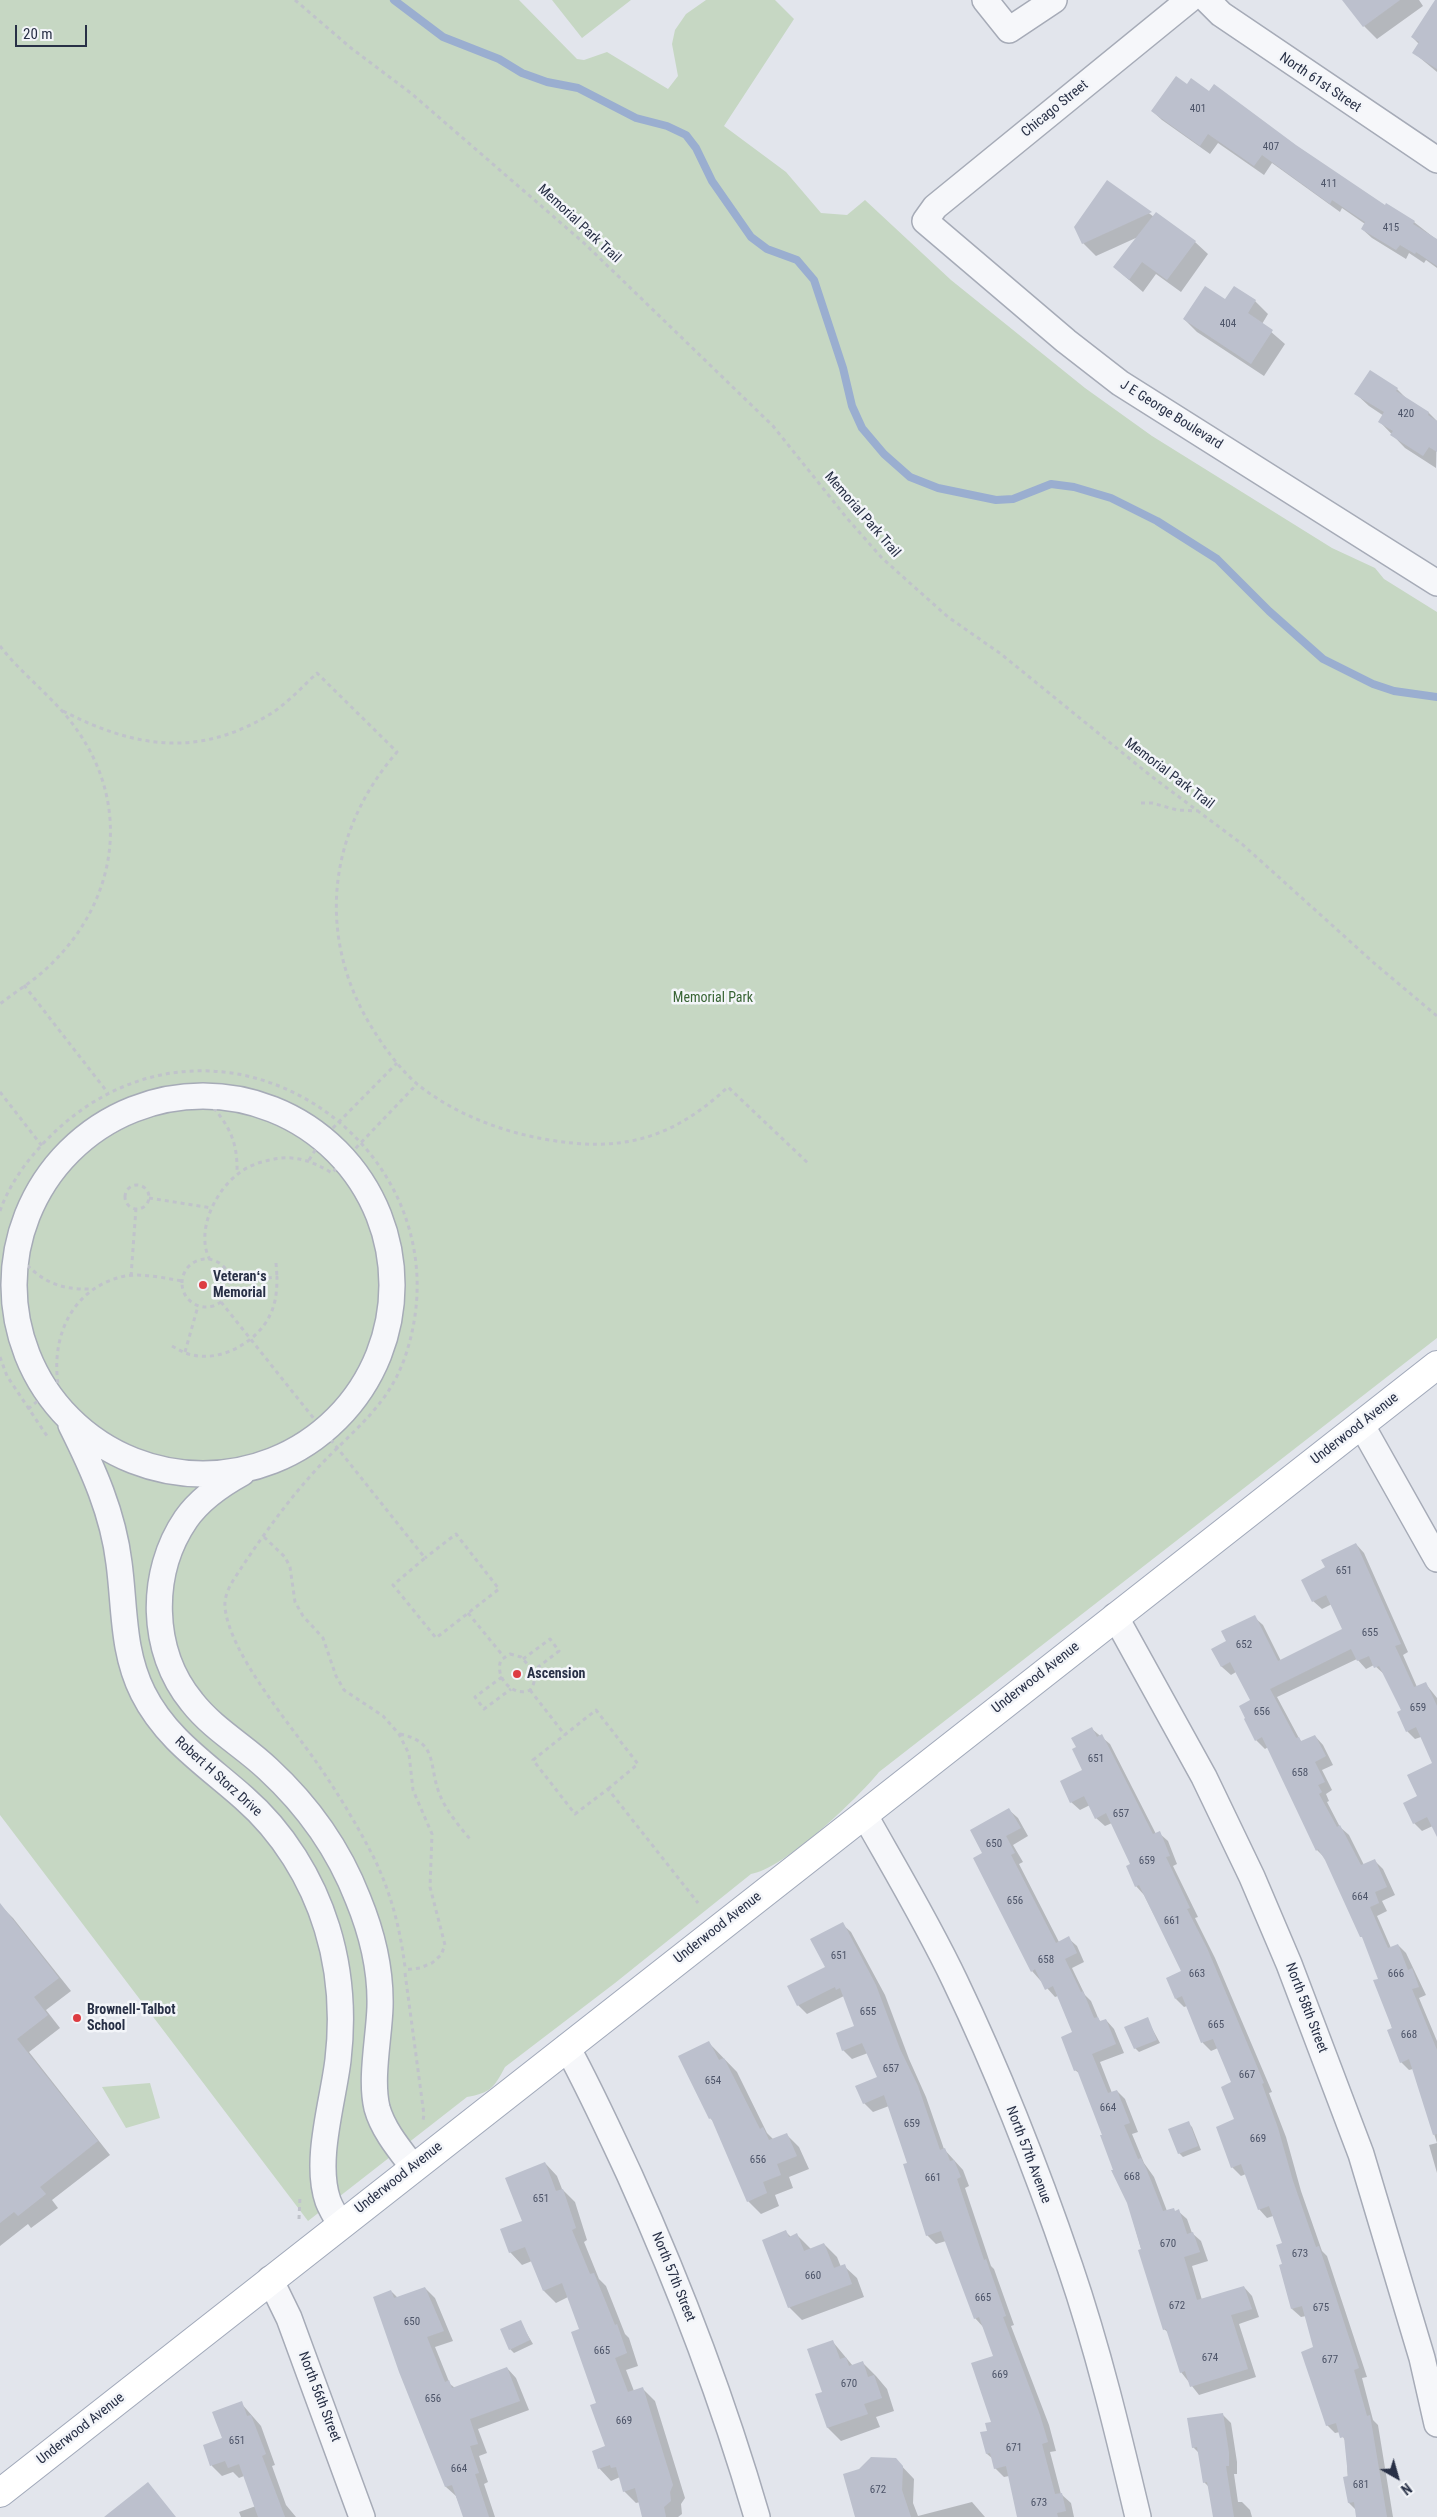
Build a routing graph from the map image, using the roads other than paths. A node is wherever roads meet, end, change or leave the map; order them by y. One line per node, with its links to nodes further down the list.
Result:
1 (985, 0): 2 (street)
2 (1054, 0)
3 (1189, 0): 6 (street, Chicago Street)
4 (1207, 0): 5 (street, North 61st Street)
5 (1437, 160)
6 (925, 221): 7 (street, J E George Boulevard)
7 (1437, 583)
8 (1437, 1365): 10 (main road, Underwood Avenue)
9 (68, 1418): 11 (street, Robert H Storz Drive); 11 (street, Robert H Storz Drive); 17 (street, Robert H Storz Drive)
10 (1361, 1424): 12 (street); 13 (main road, Underwood Avenue)
11 (251, 1468): 16 (street, Robert H Storz Drive)
12 (1437, 1559)
13 (1115, 1616): 14 (main road, Underwood Avenue); 19 (street, North 58th Street)
14 (864, 1814): 15 (main road, Underwood Avenue); 23 (street, North 57th Avenue)
15 (567, 2047): 16 (main road, Underwood Avenue); 22 (street, North 57th Street)
16 (414, 2167): 17 (main road, Underwood Avenue)
17 (341, 2225): 18 (main road, Underwood Avenue)
18 (270, 2279): 20 (main road, Underwood Avenue); 21 (street, North 56th Street)
19 (1437, 2424)
20 (0, 2493)
21 (362, 2517)
22 (757, 2517)
23 (1138, 2517)

